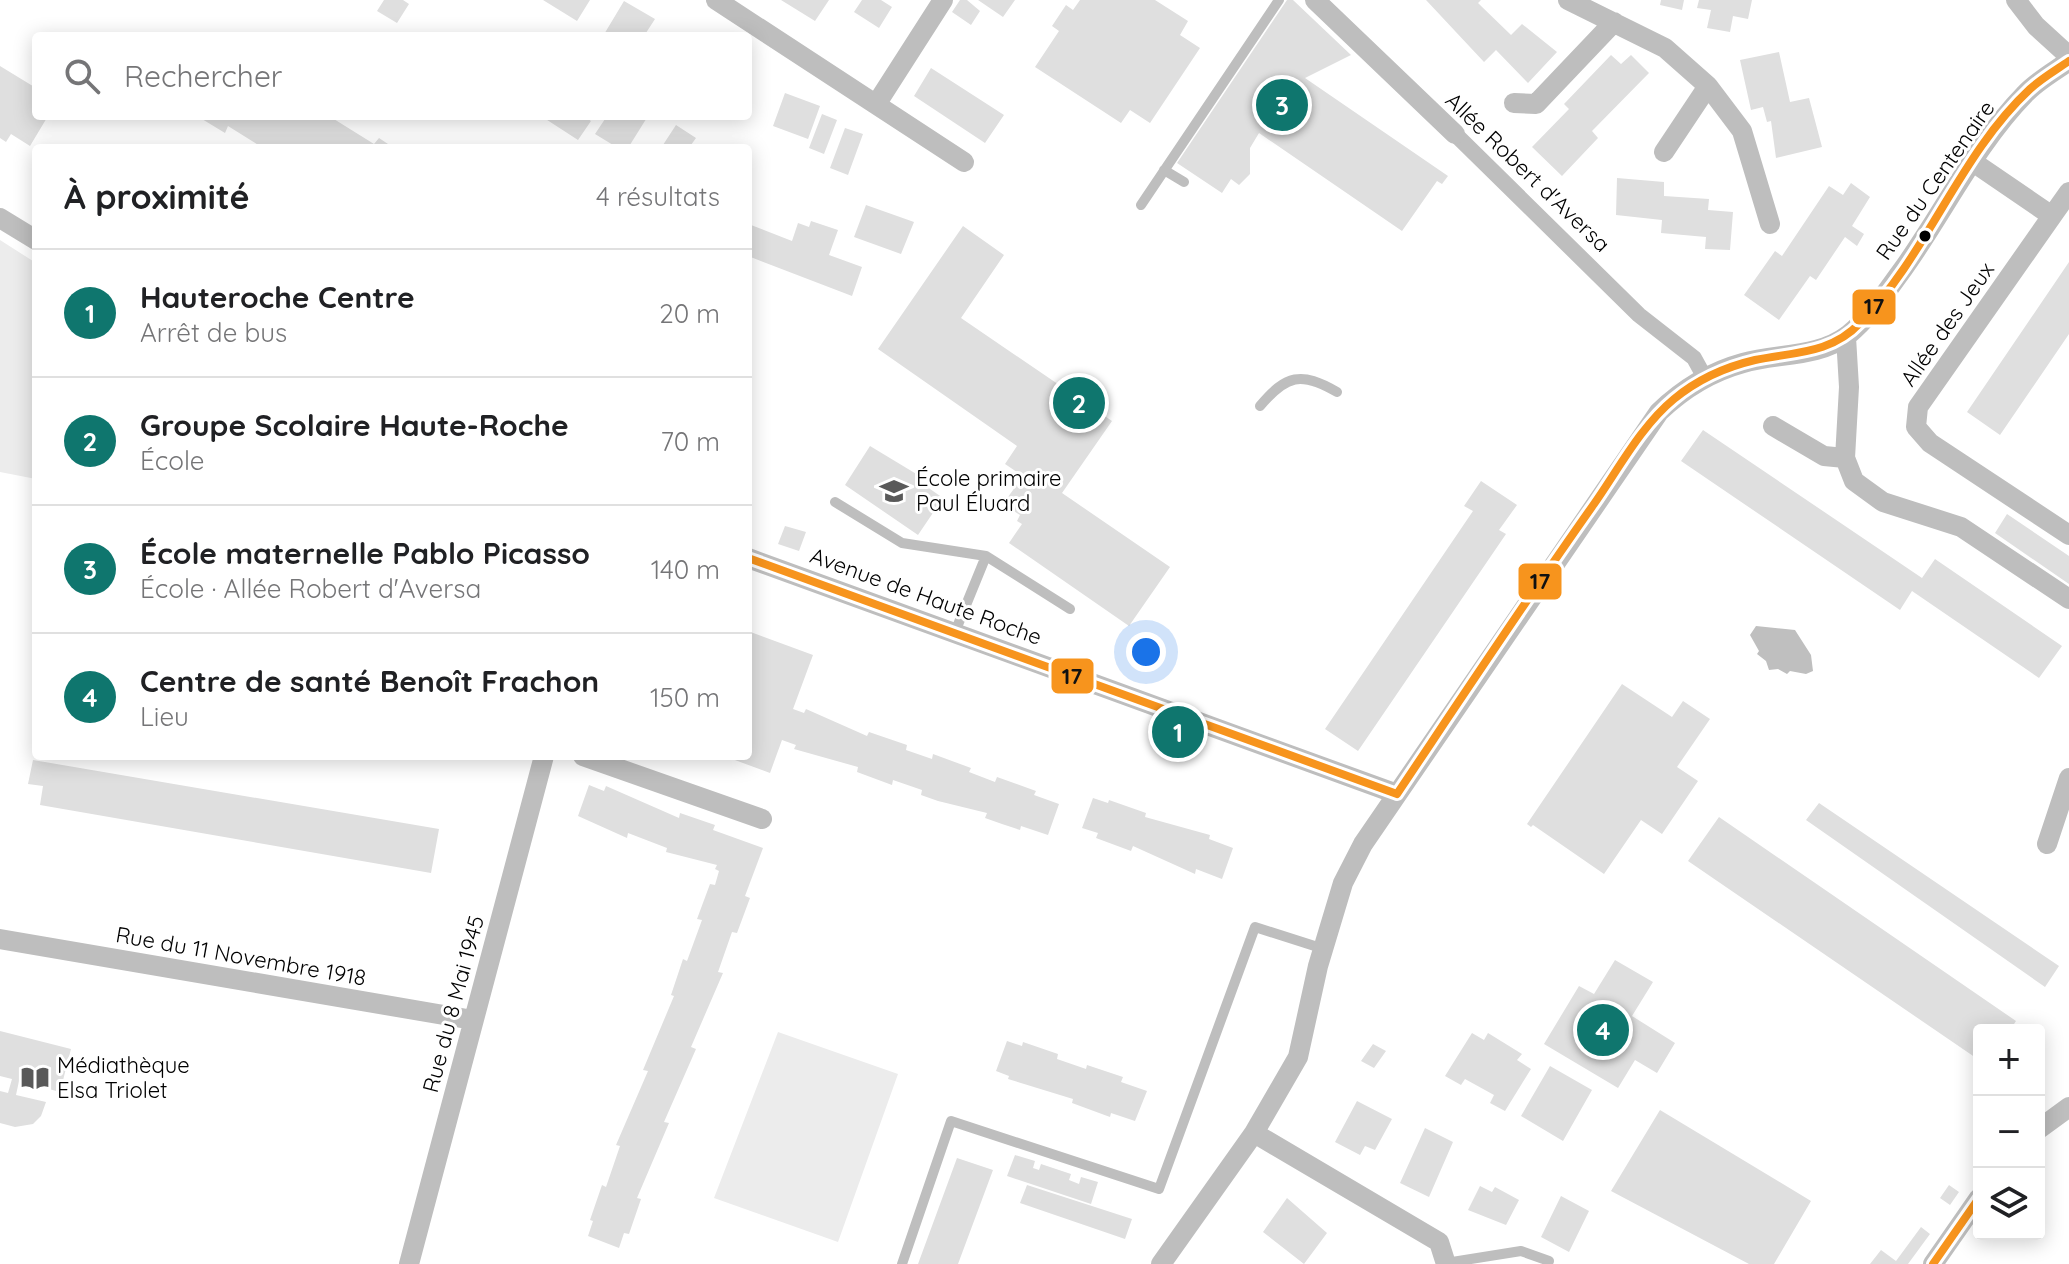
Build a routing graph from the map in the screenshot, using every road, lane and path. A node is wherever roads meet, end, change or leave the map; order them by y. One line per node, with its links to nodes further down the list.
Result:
1 (716, 0): 10 (street)
2 (943, 0): 10 (street)
3 (1279, 0): 16 (lane)
4 (1315, 0): 12 (street, Allée Robert d'Aversa)
5 (1568, 0): 7 (street)
6 (2016, 0): 8 (street)
7 (1614, 22): 9 (street); 11 (street)
8 (2069, 58): 15 (street, Rue du Centenaire)
9 (1708, 86): 13 (street); 22 (street)
10 (877, 103): 14 (street)
11 (1514, 103)
12 (1455, 134): 25 (street, Allée Robert d'Aversa)
13 (1664, 152)
14 (964, 162)
15 (1973, 162): 20 (street); 24 (street, Rue du Centenaire)
16 (1164, 170): 17 (lane); 19 (lane)
17 (1184, 182)
18 (2069, 192): 20 (street, Allée des Jeux)
19 (1141, 205)
20 (2052, 216): 31 (street, Allée des Jeux)
21 (0, 218): 23 (street)
22 (1770, 224)
23 (32, 238)
24 (1846, 337): 25 (street, Rue du Centenaire); 29 (street)
25 (1705, 378): 40 (street, Rue du Centenaire)
26 (1337, 392): 27 (lane)
27 (1260, 406)
28 (1773, 426): 29 (street)
29 (1845, 458): 34 (street)
30 (835, 502): 32 (lane)
31 (2069, 535)
32 (986, 556): 35 (lane); 36 (lane)
33 (752, 559): 36 (street, Avenue de Haute Roche)
34 (2069, 599)
35 (1070, 609)
36 (955, 632): 40 (street, Avenue de Haute Roche)
37 (543, 760): 45 (street, Rue du 8 Mai 1945)
38 (594, 760): 41 (street)
39 (2069, 778): 42 (street)
40 (1397, 794): 44 (street)
41 (762, 819)
42 (2047, 844)
43 (0, 939): 45 (street, Rue du 11 Novembre 1918)
44 (1324, 949): 48 (street); 53 (lane)
45 (473, 1020): 52 (street, Rue du 8 Mai 1945)
46 (2069, 1107): 47 (street)
47 (2045, 1125)
48 (1254, 1133): 51 (street); 54 (street)
49 (1973, 1207): 55 (street)
50 (1549, 1261): 51 (lane)
51 (1446, 1263)
52 (409, 1264)
53 (902, 1264)
54 (1161, 1264)
55 (1933, 1264)

